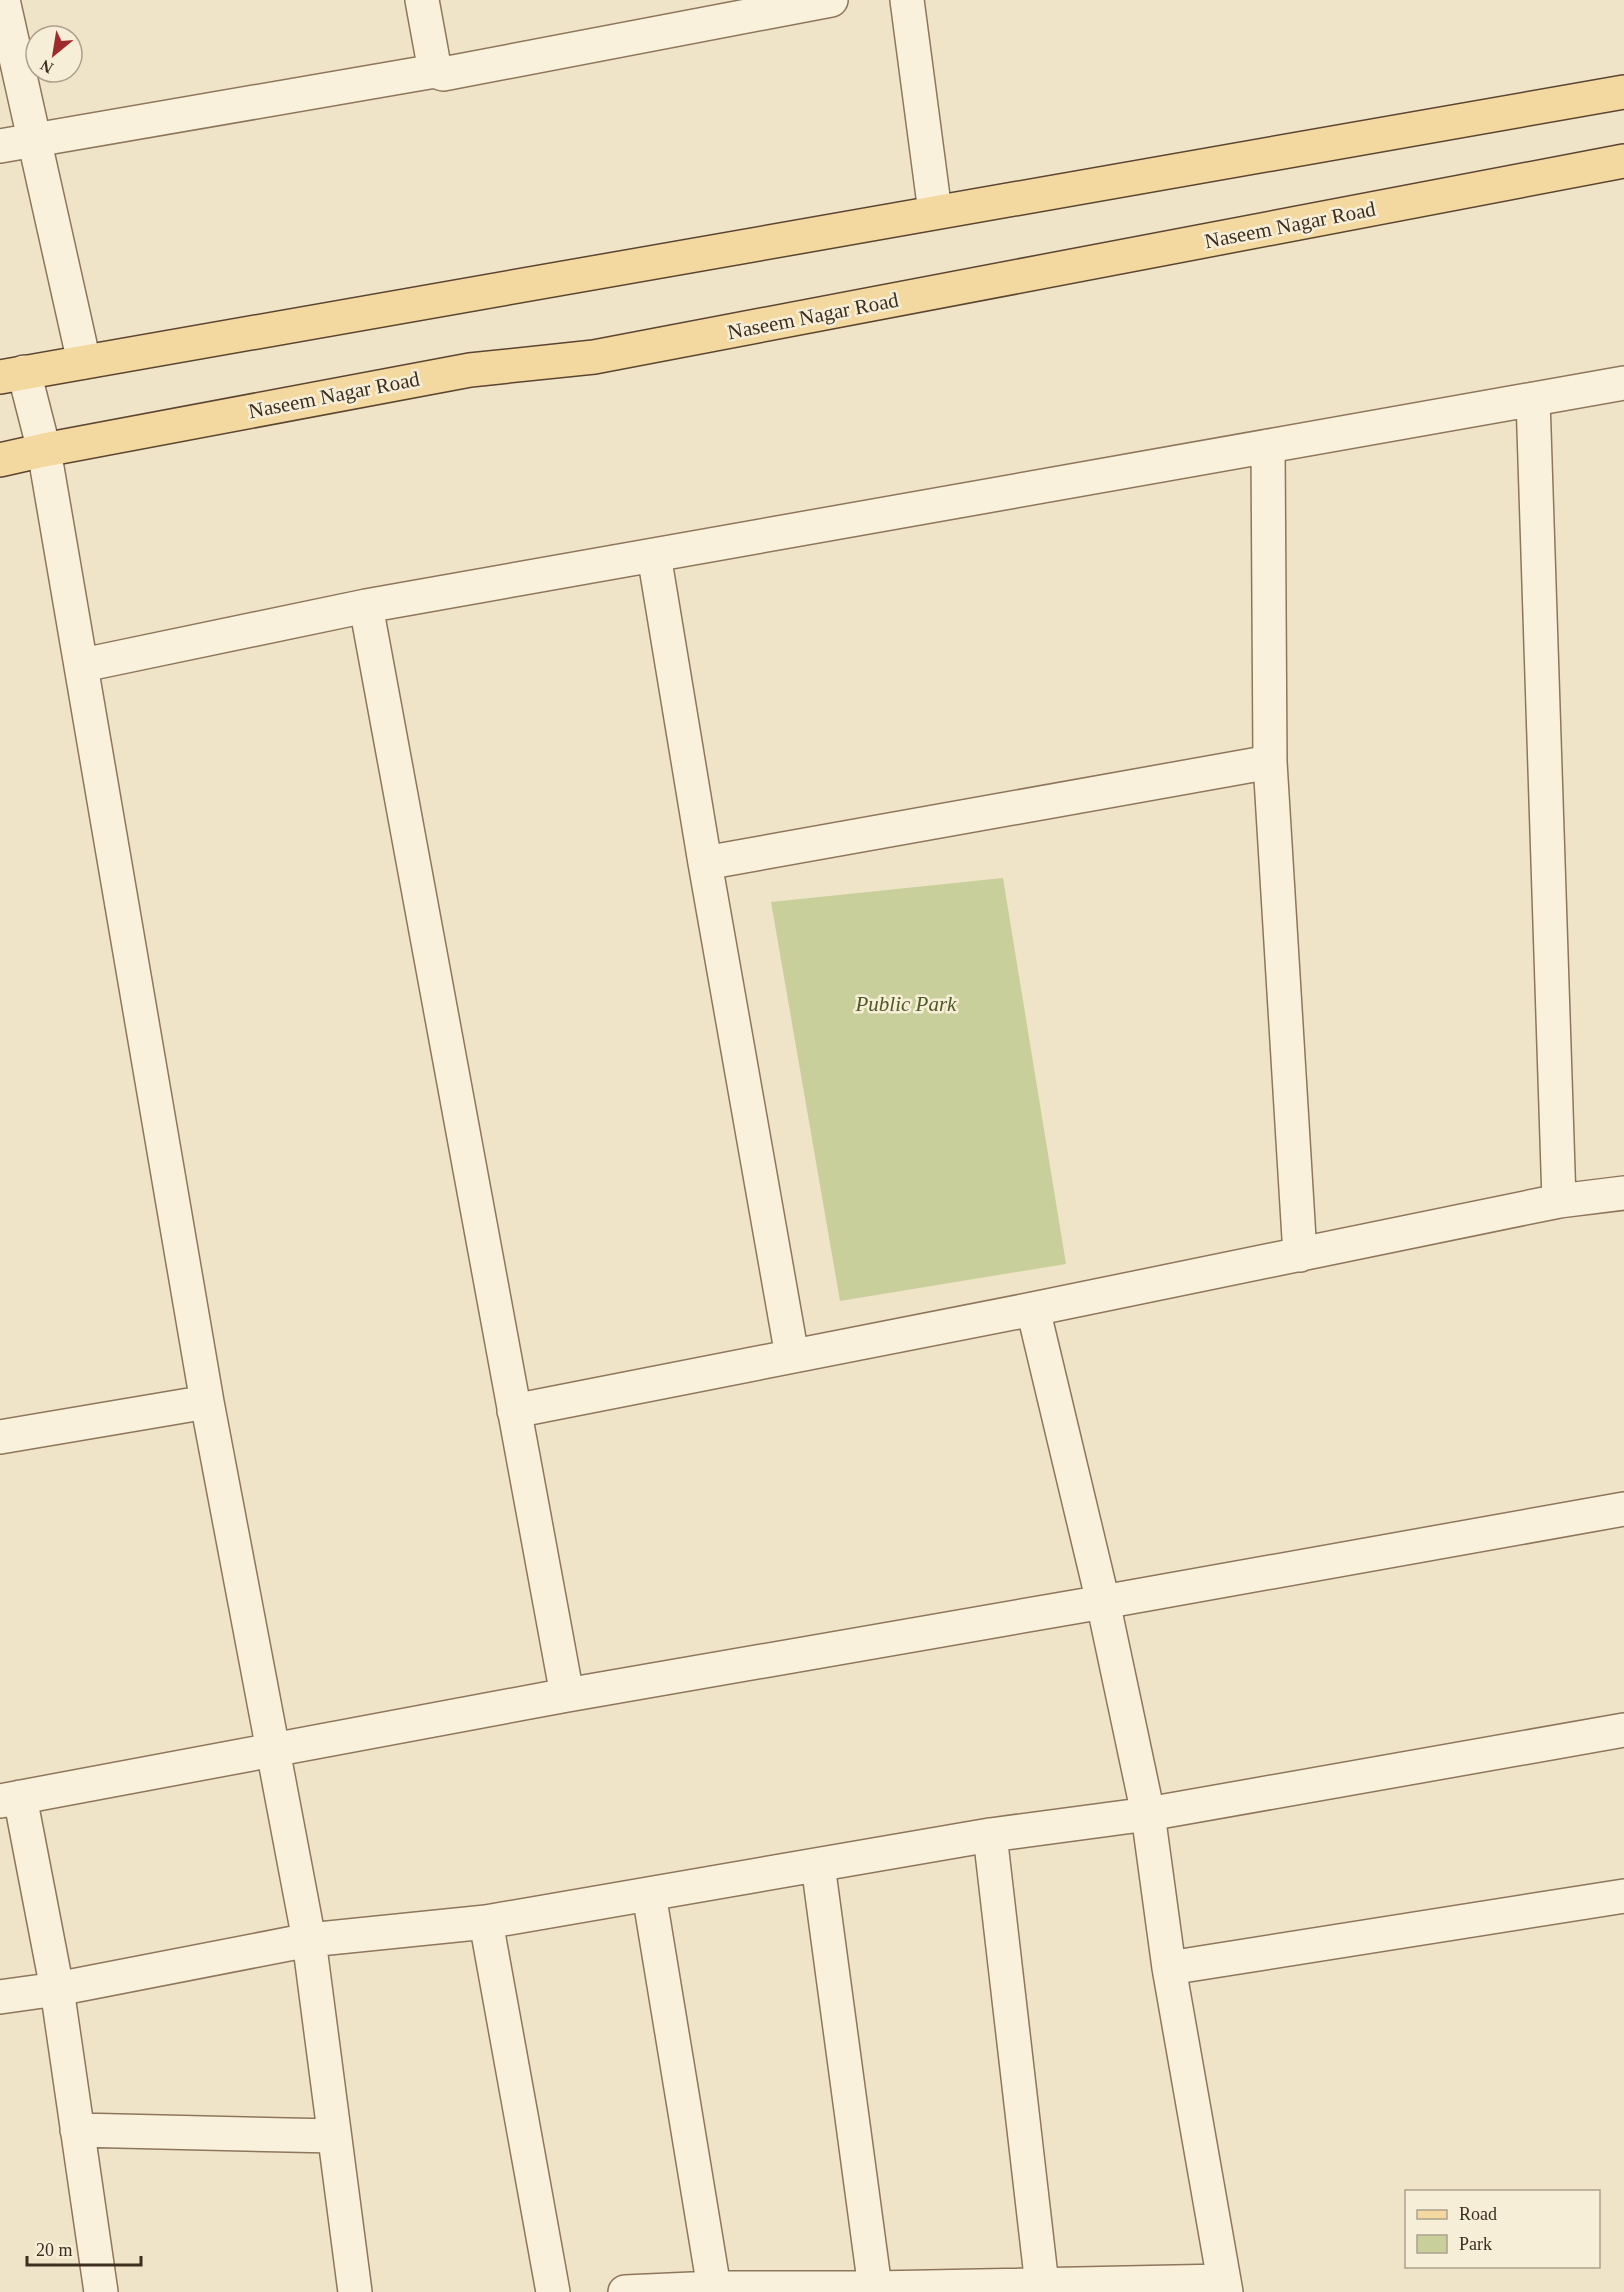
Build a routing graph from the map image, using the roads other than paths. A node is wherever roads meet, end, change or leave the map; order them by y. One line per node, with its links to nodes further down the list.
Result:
1 (3, 0): 7 (street)
2 (422, 0): 5 (street)
3 (831, 0): 5 (street)
4 (907, 0): 10 (street)
5 (435, 71): 7 (street)
6 (1624, 92): 10 (main road)
7 (34, 141): 8 (street); 11 (street)
8 (0, 146)
9 (1624, 161): 16 (main road, Naseem Nagar Road)
10 (935, 212): 11 (main road)
11 (84, 362): 12 (main road)
12 (12, 374): 16 (street)
13 (1624, 383): 14 (street)
14 (1533, 399): 15 (street); 24 (street)
15 (1268, 446): 18 (street); 21 (street)
16 (44, 450): 17 (main road, Naseem Nagar Road); 20 (street)
17 (0, 460)
18 (654, 555): 19 (street); 22 (street)
19 (366, 606): 20 (street); 29 (street)
20 (83, 665): 28 (street)
21 (1270, 762): 22 (street); 25 (street)
22 (705, 864): 27 (street)
23 (1624, 1193): 24 (street)
24 (1559, 1201): 25 (street)
25 (1300, 1255): 26 (street)
26 (1033, 1309): 27 (street); 32 (street)
27 (792, 1356): 29 (street)
28 (207, 1402): 30 (street); 35 (street)
29 (514, 1411): 33 (street)
30 (0, 1437)
31 (1624, 1509): 32 (street)
32 (1103, 1602): 33 (street); 37 (street)
33 (567, 1695): 35 (street)
34 (1624, 1730): 37 (street)
35 (274, 1750): 36 (street); 43 (street)
36 (10, 1799): 45 (street)
37 (1148, 1814): 38 (street); 44 (street)
38 (990, 1835): 39 (street); 49 (street)
39 (818, 1865): 40 (street); 52 (street)
40 (649, 1894): 42 (street); 51 (street)
41 (1624, 1896): 44 (street)
42 (486, 1922): 43 (street); 55 (street)
43 (309, 1940): 45 (street); 48 (street)
44 (1169, 1968): 50 (street)
45 (57, 1989): 46 (street); 47 (street)
46 (0, 1997)
47 (77, 2130): 48 (street); 53 (street)
48 (334, 2136): 54 (street)
49 (1042, 2285): 50 (street); 52 (street)
50 (1225, 2287)
51 (714, 2288): 52 (street); 56 (street)
52 (875, 2288)
53 (101, 2292)
54 (355, 2292)
55 (553, 2292)
56 (644, 2292)

